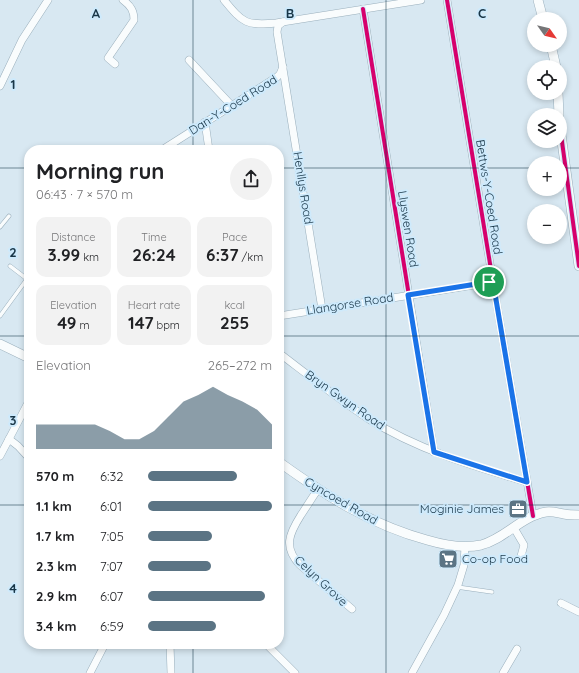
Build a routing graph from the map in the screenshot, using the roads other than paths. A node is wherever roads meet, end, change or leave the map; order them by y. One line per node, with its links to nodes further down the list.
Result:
1 (48, 0): 14 (street)
2 (123, 0): 12 (street)
3 (224, 0): 10 (street)
4 (421, 0): 7 (street)
5 (447, 0): 25 (street, Bettws-Y-Coed Road)
6 (538, 0): 9 (street)
7 (373, 4): 8 (street)
8 (363, 9): 10 (street); 27 (street, Llyswen Road)
9 (541, 12)
10 (283, 22): 13 (street, Dan-Y-Coed Road)
11 (189, 60): 15 (street)
12 (115, 64)
13 (283, 67): 15 (street, Dan-Y-Coed Road); 28 (street, Henllys Road)
14 (0, 86)
15 (232, 106): 16 (street, Dan-Y-Coed Road)
16 (205, 122): 17 (street, Dan-Y-Coed Road); 18 (street)
17 (170, 145)
18 (208, 145)
19 (562, 148): 23 (street)
20 (9, 216): 21 (lane)
21 (0, 227)
22 (10, 266): 24 (lane)
23 (579, 266)
24 (24, 277)
25 (493, 282): 27 (street, Llangorse Road); 40 (street, Bettws-Y-Coed Road)
26 (24, 283): 30 (lane)
27 (408, 295): 28 (street, Llangorse Road); 36 (street, Llyswen Road)
28 (322, 309): 29 (street, Llangorse Road)
29 (284, 315)
30 (0, 316)
31 (0, 344): 32 (street)
32 (24, 356)
33 (284, 357): 36 (street, Bryn Gwyn Road)
34 (24, 410): 35 (street)
35 (9, 439): 37 (street); 38 (street)
36 (434, 452): 40 (street, Bryn Gwyn Road)
37 (24, 453)
38 (0, 456)
39 (284, 465): 41 (street, Cyncoed Road)
40 (527, 482): 44 (street, Bettws-Y-Coed Road)
41 (318, 489): 47 (street, Cyncoed Road); 52 (street, Celyn Grove)
42 (564, 515): 43 (street, Cyncoed Road); 44 (street, Cyncoed Road); 45 (street, Cyncoed Road)
43 (579, 515)
44 (533, 516): 46 (street, Cyncoed Road)
45 (579, 521)
46 (514, 528): 47 (street, Cyncoed Road); 48 (street)
47 (465, 546): 49 (street)
48 (521, 556)
49 (457, 588): 50 (lane); 61 (street)
50 (492, 592)
51 (561, 602): 53 (street)
52 (352, 609)
53 (579, 612)
54 (102, 649): 58 (street)
55 (170, 649): 59 (street)
56 (271, 649): 60 (street)
57 (517, 650): 62 (street)
58 (90, 673)
59 (171, 673)
60 (295, 673)
61 (412, 673)
62 (503, 673)

